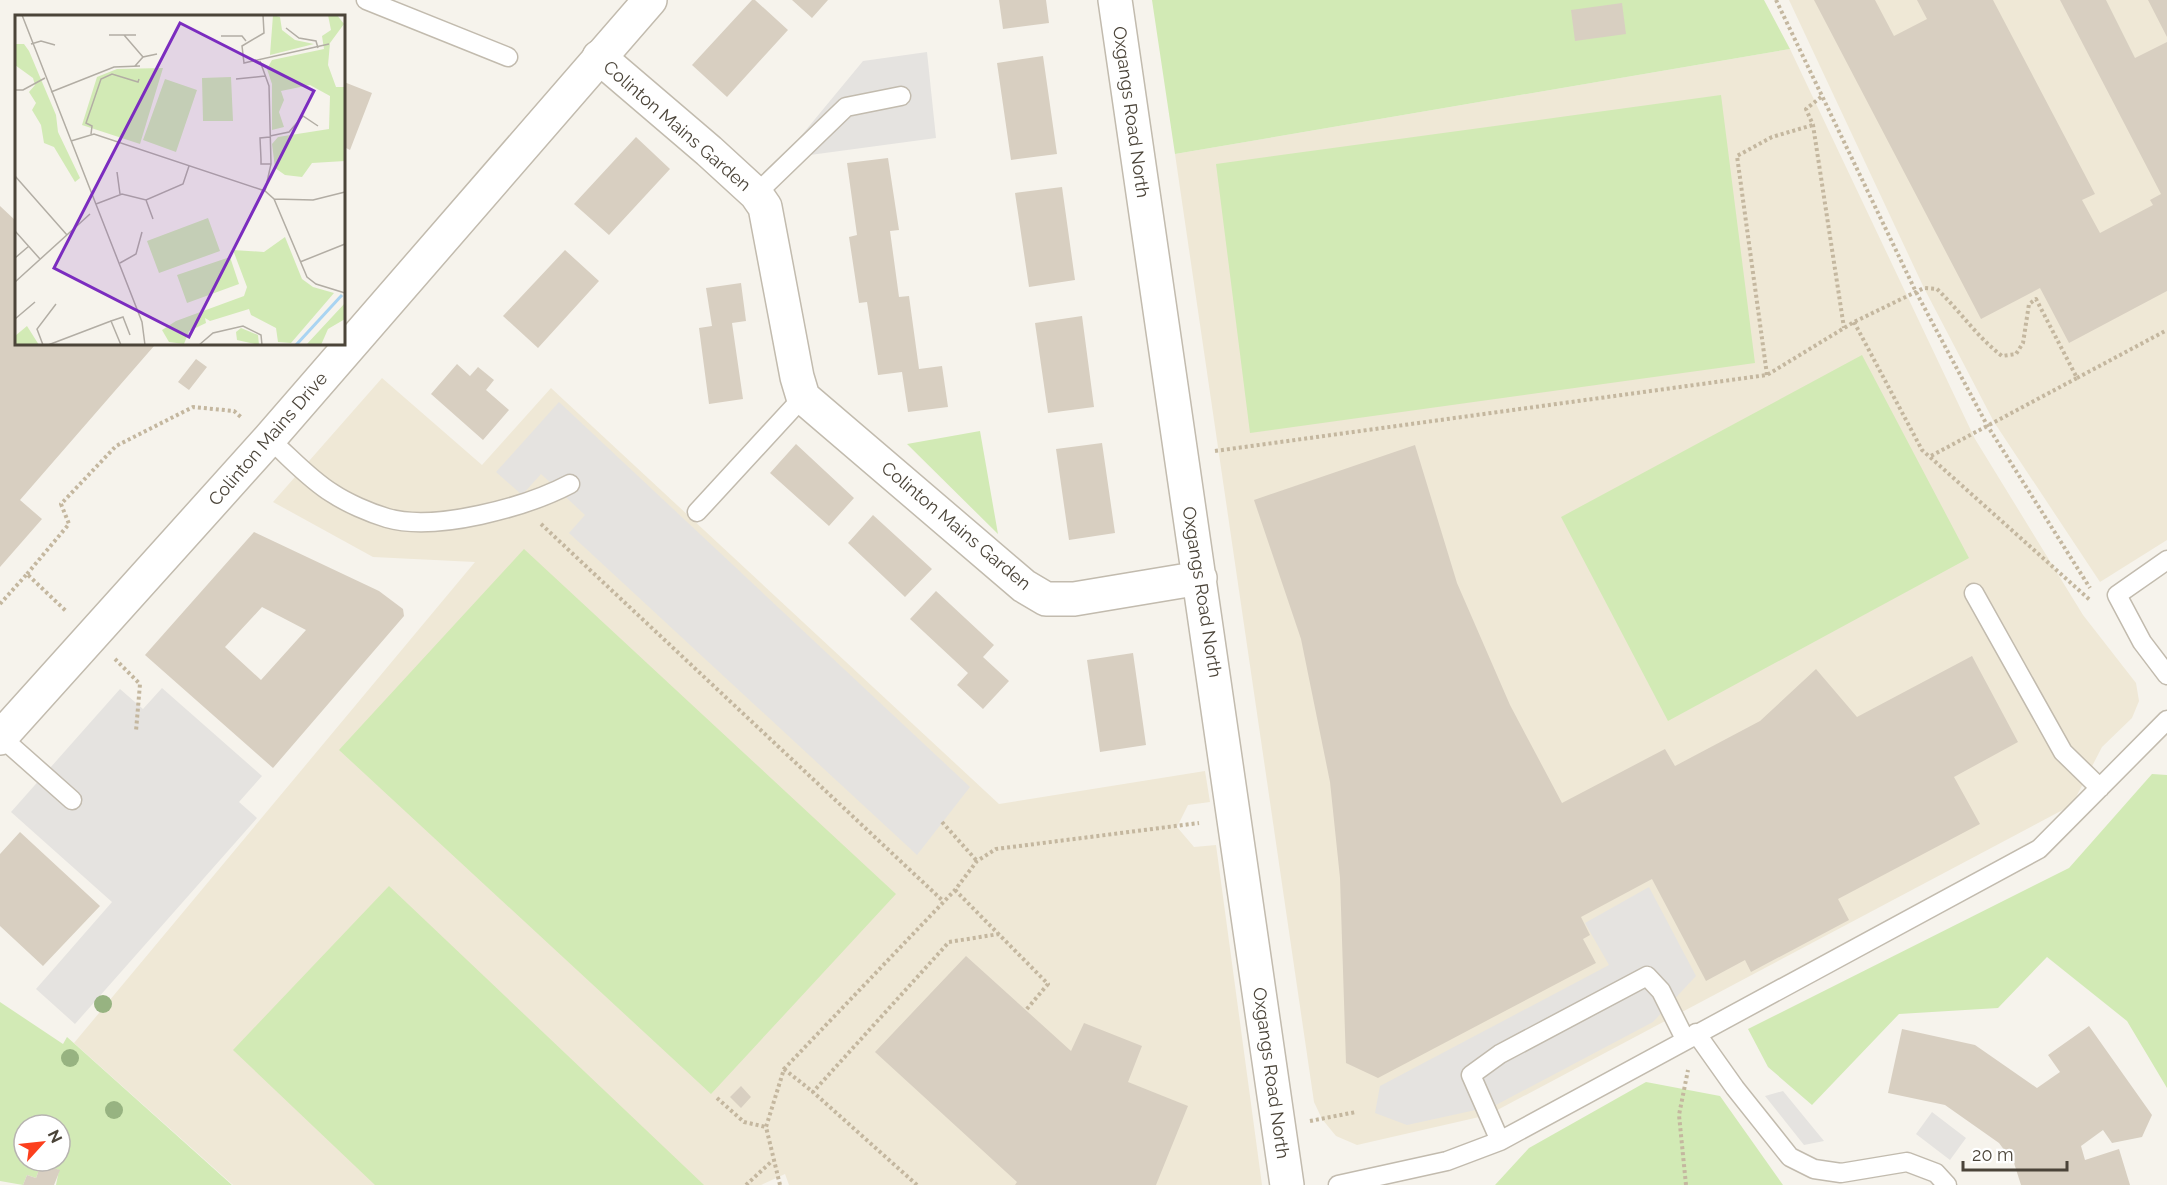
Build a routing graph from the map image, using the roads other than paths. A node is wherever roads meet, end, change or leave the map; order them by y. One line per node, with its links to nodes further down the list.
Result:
1 (366, 0): 4 (lane)
2 (650, 0): 5 (street, Colinton Mains Drive)
3 (1115, 0): 13 (street, Oxgangs Road North)
4 (508, 57)
5 (599, 57): 7 (street, Colinton Mains Garden); 9 (street, Colinton Mains Drive)
6 (901, 96): 7 (lane, Colinton Mains Garden)
7 (756, 194): 8 (street, Colinton Mains Garden)
8 (803, 397): 11 (lane); 13 (street, Colinton Mains Garden)
9 (269, 439): 10 (lane); 17 (street, Colinton Mains Drive)
10 (570, 484)
11 (697, 512)
12 (2167, 560): 15 (lane)
13 (1200, 578): 23 (street, Oxgangs Road North)
14 (1974, 593): 18 (lane)
15 (2167, 675)
16 (2167, 720): 18 (lane)
17 (1, 738): 19 (lane)
18 (2100, 788): 20 (lane)
19 (72, 800)
20 (1690, 1036): 21 (lane); 21 (lane); 22 (lane)
21 (1500, 1141): 24 (lane)
22 (1840, 1179): 25 (lane)
23 (1287, 1185)
24 (1338, 1185)
25 (1947, 1185)

